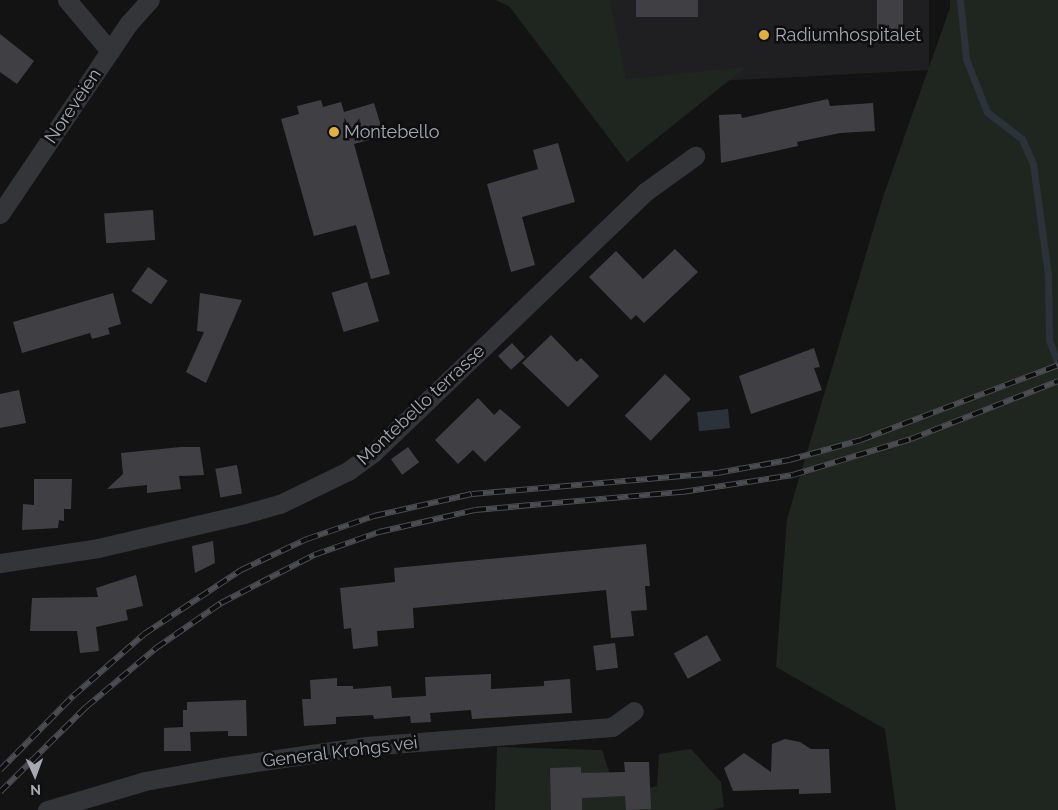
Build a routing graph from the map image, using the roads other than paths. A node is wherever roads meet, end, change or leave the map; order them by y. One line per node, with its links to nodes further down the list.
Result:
1 (67, 0): 3 (street)
2 (150, 0): 3 (street, Noreveien)
3 (110, 51): 5 (street, Noreveien)
4 (695, 156): 6 (street, Montebello terrasse)
5 (0, 214)
6 (0, 562)
7 (634, 712): 8 (street, General Krohgs vei)
8 (47, 810)

